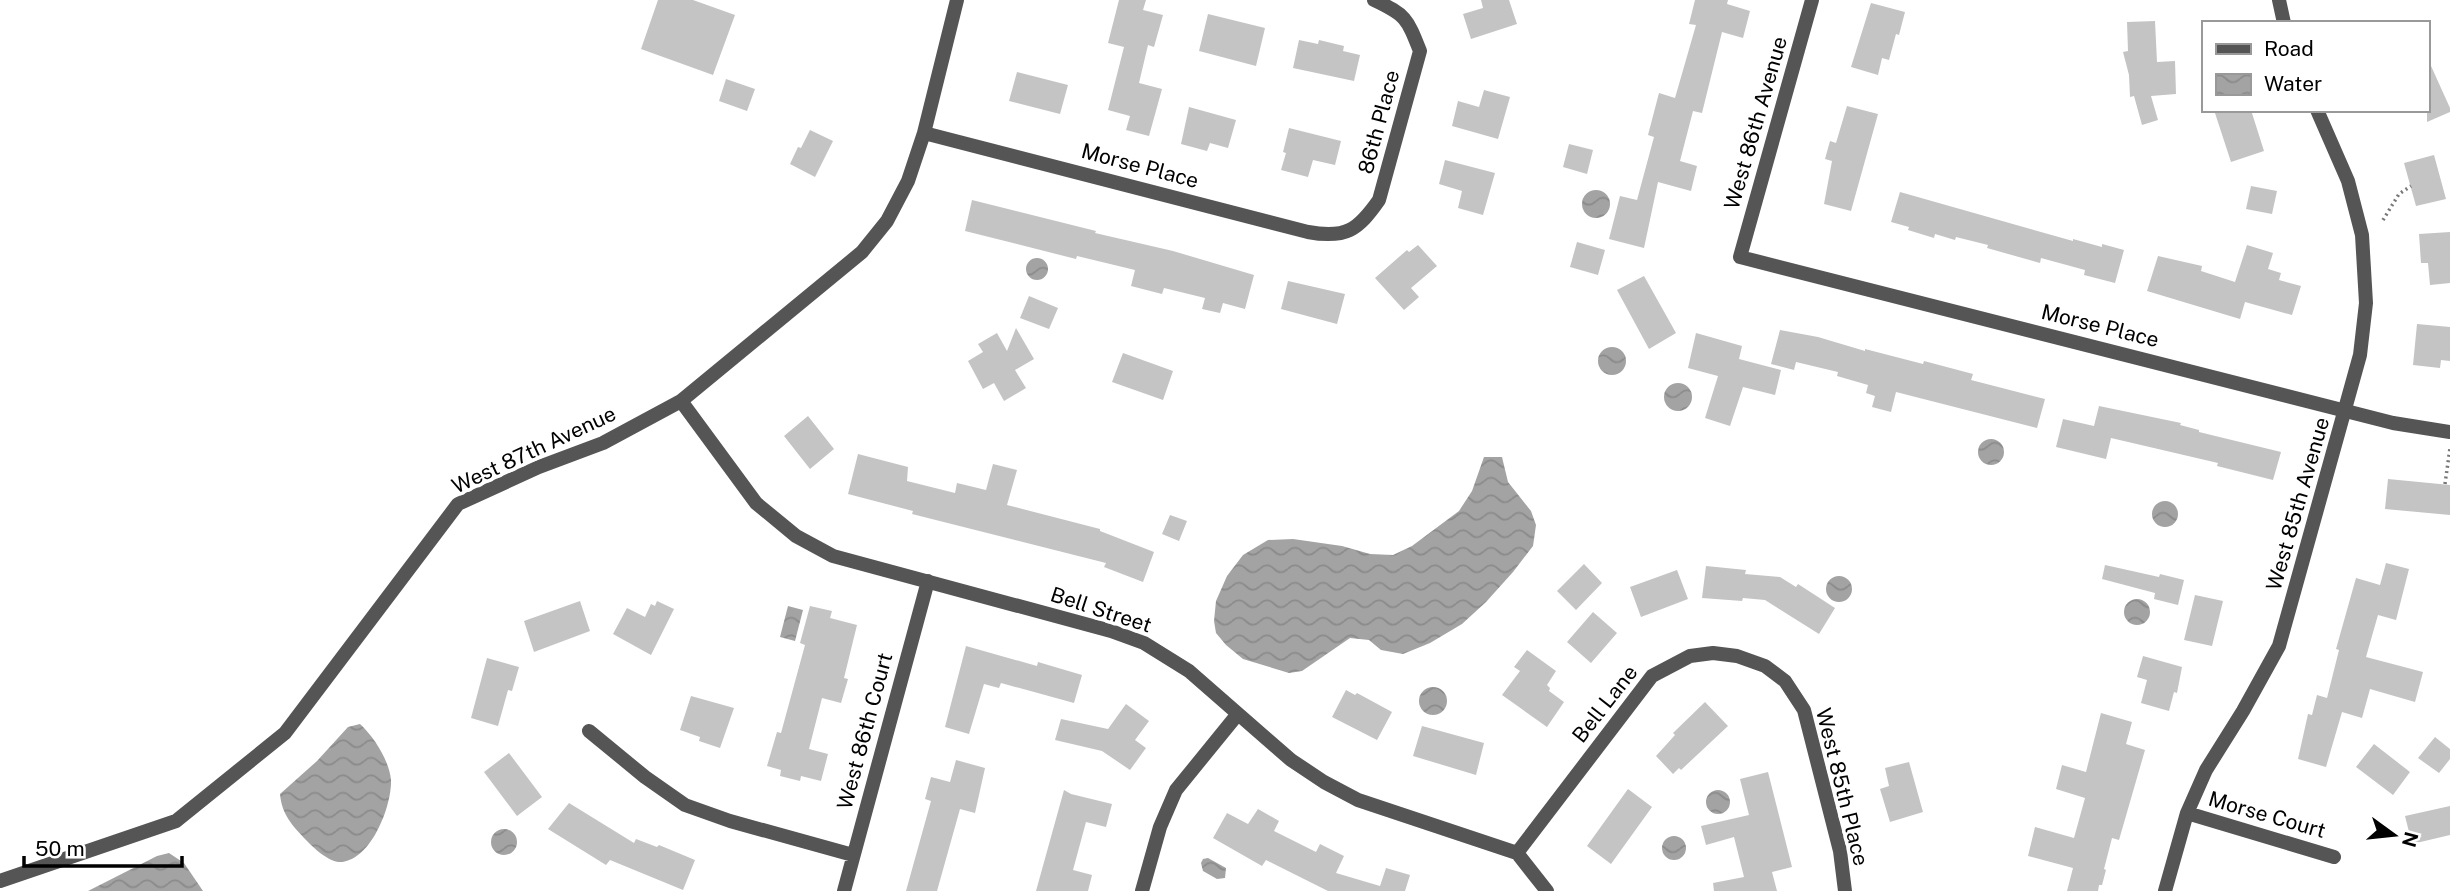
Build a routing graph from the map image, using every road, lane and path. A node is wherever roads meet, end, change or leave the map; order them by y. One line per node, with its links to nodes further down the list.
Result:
1 (957, 0): 7 (street, West 87th Avenue)
2 (1374, 0): 10 (street, 86th Place)
3 (1812, 0): 11 (street, West 86th Avenue)
4 (2279, 0): 5 (street)
5 (2284, 21)
6 (2318, 112): 13 (street, West 85th Avenue)
7 (924, 133): 10 (street, Morse Place); 12 (street, West 87th Avenue)
8 (2411, 186): 9 (path)
9 (2383, 220)
10 (1345, 234)
11 (1740, 257): 13 (street, Morse Place)
12 (681, 401): 17 (street, Bell Street); 25 (street, West 87th Avenue)
13 (2346, 410): 14 (street, Morse Place); 21 (street, West 85th Avenue)
14 (2450, 432)
15 (2450, 446): 16 (path)
16 (2445, 484)
17 (928, 581): 19 (street, Bell Street); 23 (street, West 86th Court)
18 (1765, 666): 22 (street, Bell Lane); 29 (street, West 85th Place)
19 (1237, 715): 22 (street, Bell Street); 27 (street)
20 (589, 731): 23 (street)
21 (2187, 813): 24 (street, Morse Court); 30 (street, West 85th Avenue)
22 (1517, 853): 28 (street)
23 (853, 855): 26 (street, West 86th Court)
24 (2334, 857)
25 (0, 881)
26 (844, 891)
27 (1142, 891)
28 (1548, 891)
29 (1845, 891)
30 (2165, 891)

